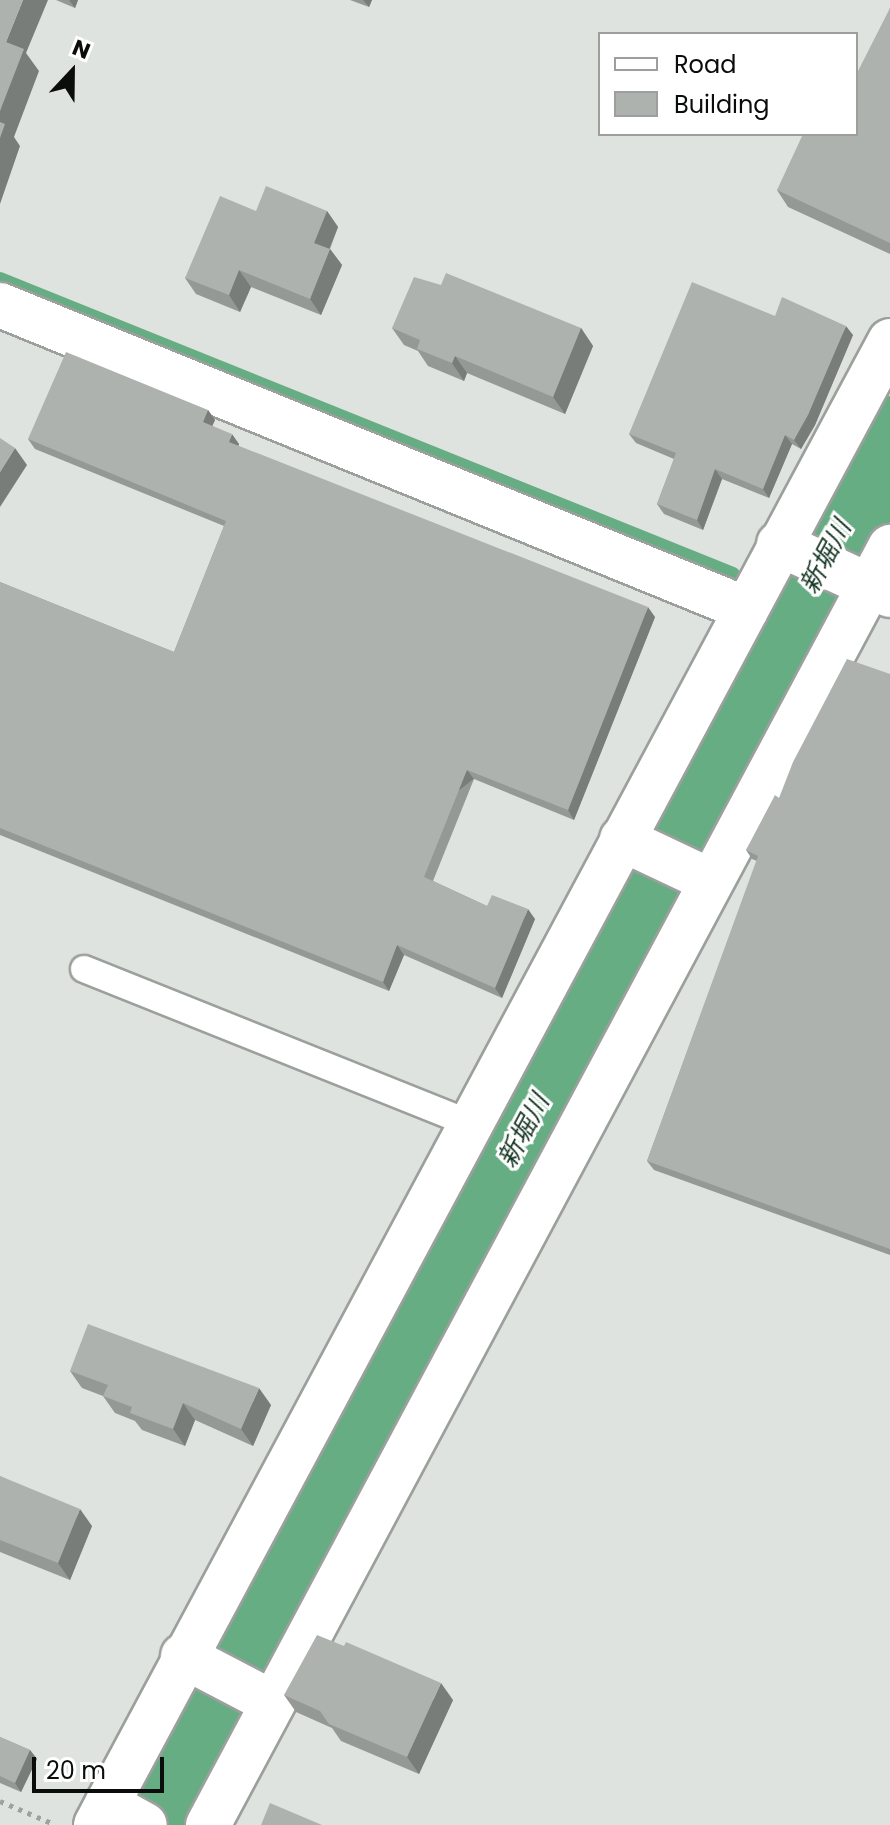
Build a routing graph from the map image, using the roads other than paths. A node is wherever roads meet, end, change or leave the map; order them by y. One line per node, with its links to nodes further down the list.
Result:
1 (0, 305): 6 (street)
2 (890, 341): 4 (street)
3 (890, 547): 5 (street)
4 (789, 549): 5 (street); 6 (street)
5 (870, 587): 8 (street)
6 (746, 609): 7 (street)
7 (631, 844): 8 (street); 10 (street)
8 (705, 878): 12 (street)
9 (84, 969): 10 (lane)
10 (470, 1123): 11 (street)
11 (191, 1661): 12 (street); 13 (street)
12 (262, 1698): 14 (street)
13 (118, 1817)
14 (208, 1825)

